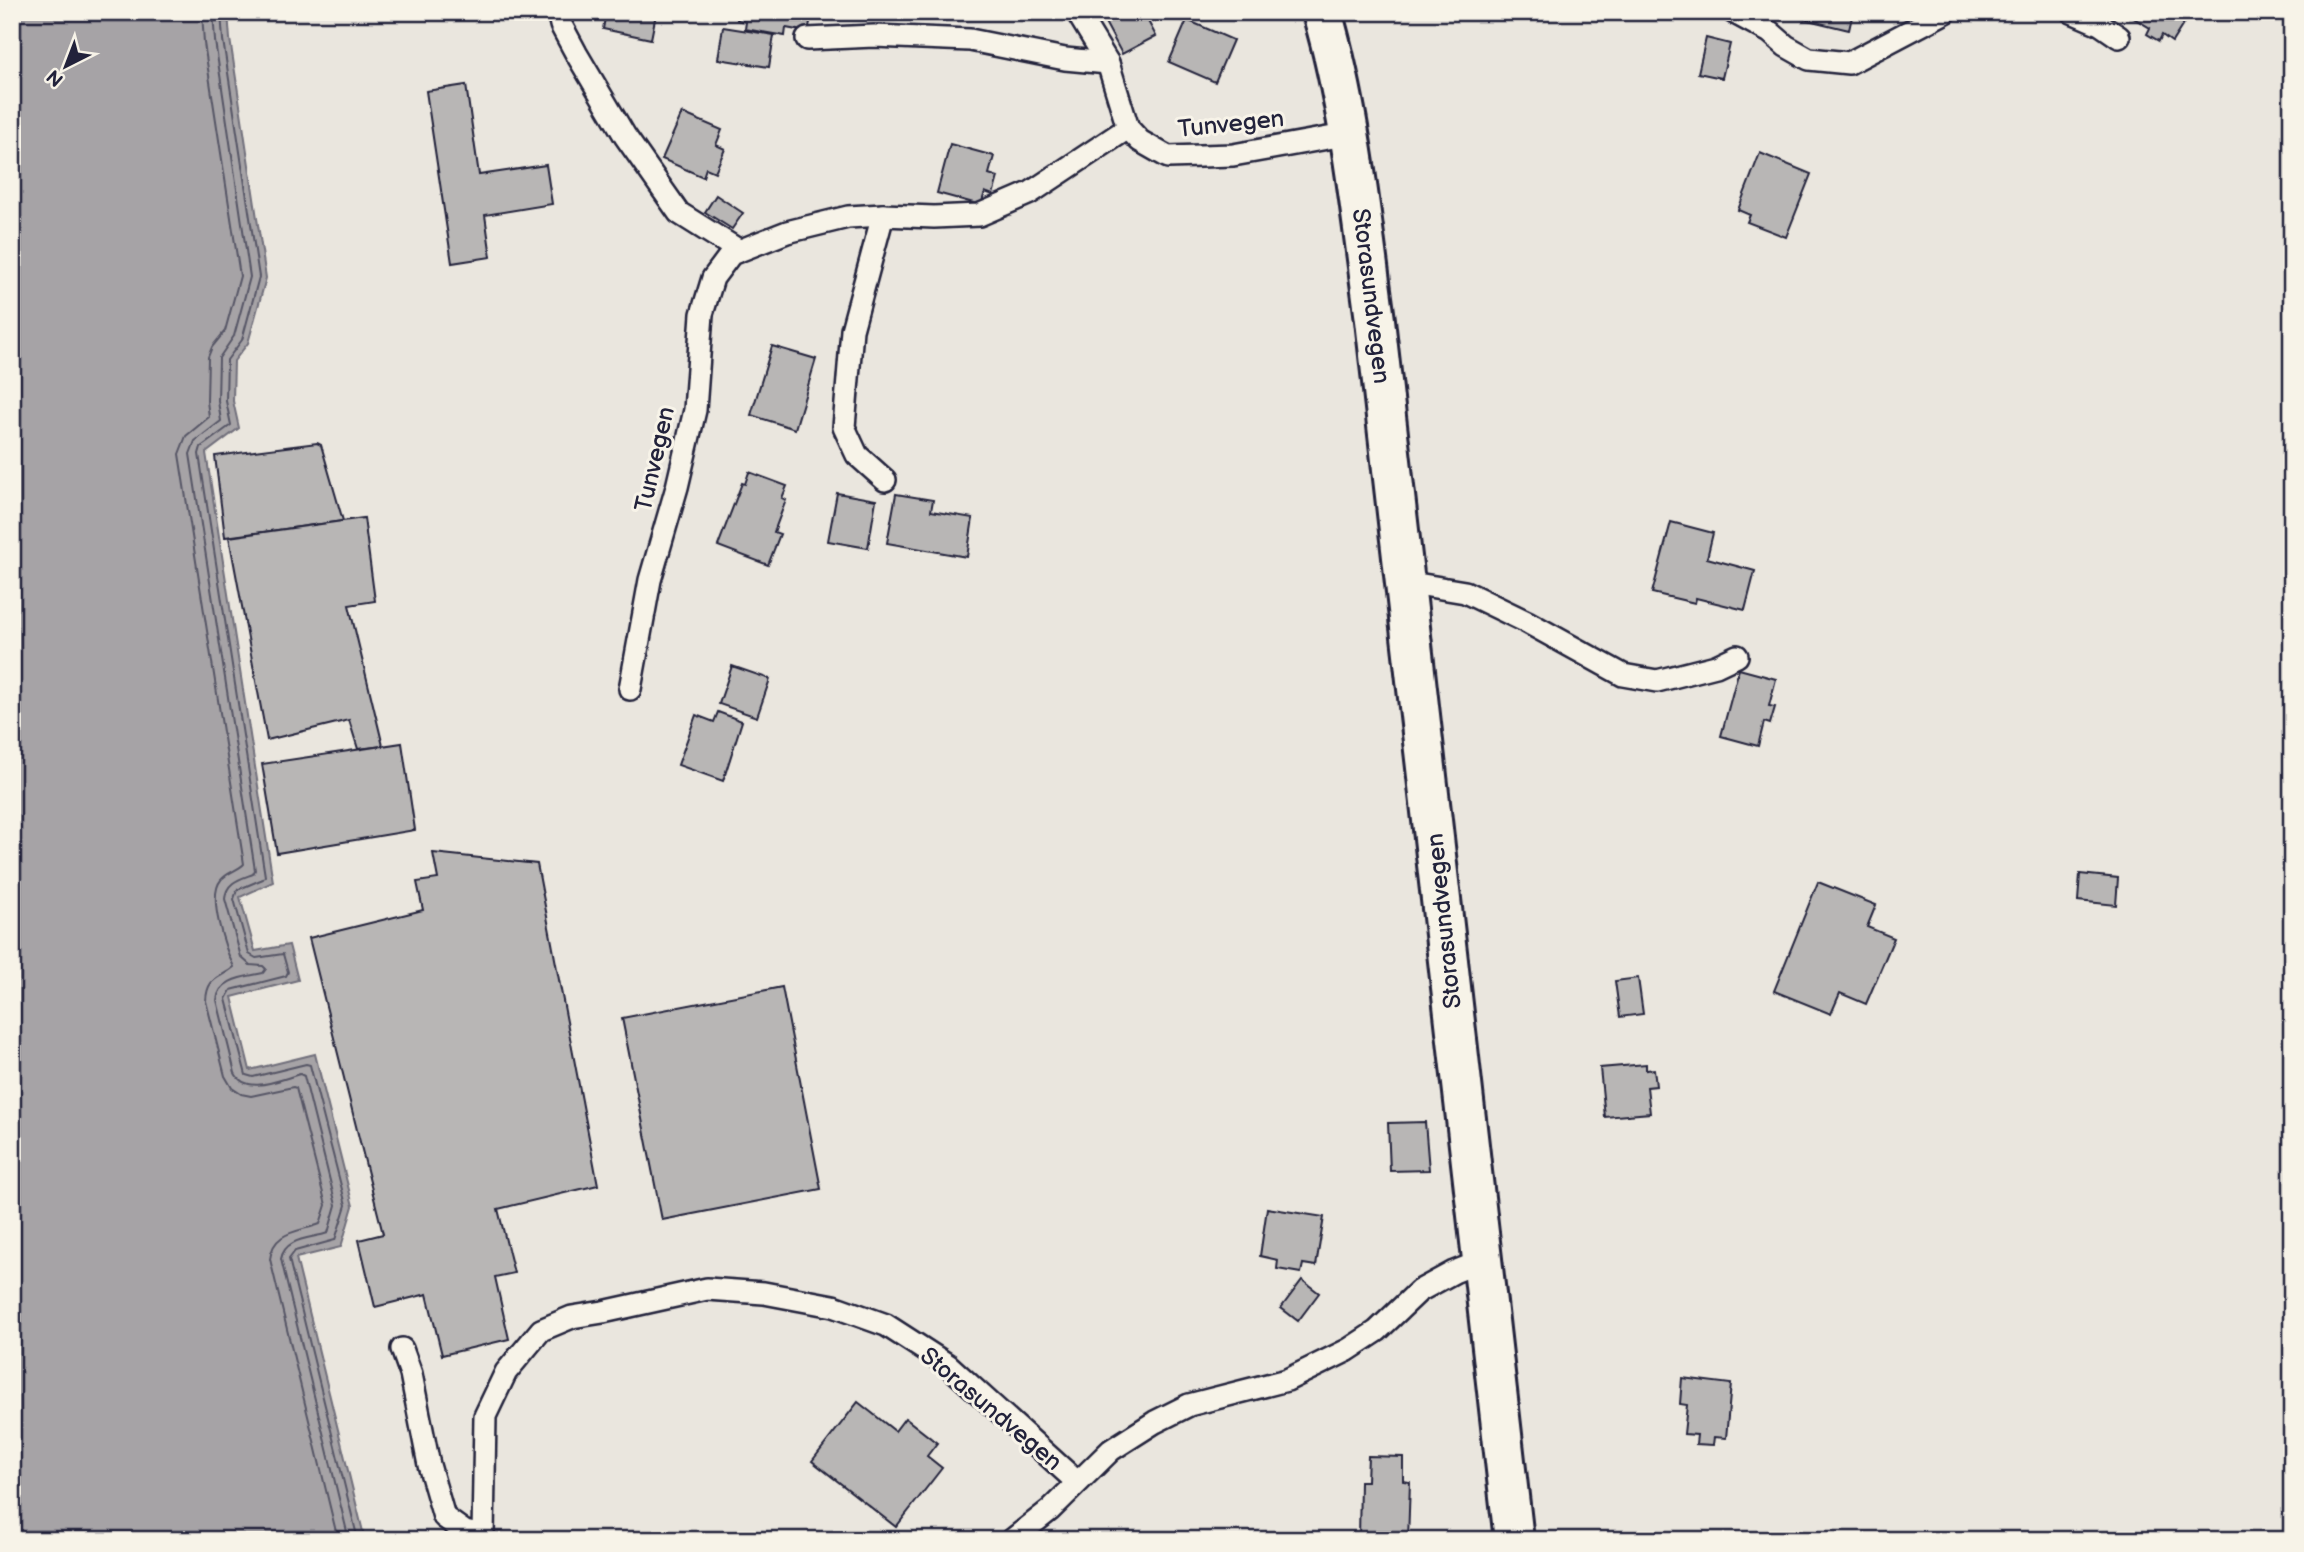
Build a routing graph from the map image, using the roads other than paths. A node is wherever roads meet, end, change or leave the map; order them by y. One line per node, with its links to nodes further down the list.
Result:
1 (1077, 12): 10 (lane)
2 (1322, 12): 12 (main road, Storasundvegen)
3 (1733, 12): 7 (lane)
4 (1945, 12): 7 (lane)
5 (2072, 12): 8 (lane)
6 (559, 16): 14 (lane)
7 (1764, 20)
8 (2119, 37)
9 (807, 39): 10 (lane)
10 (1108, 63): 11 (lane)
11 (1128, 128): 12 (lane, Tunvegen); 13 (lane, Tunvegen)
12 (1350, 134): 16 (main road, Storasundvegen)
13 (883, 215): 14 (lane, Tunvegen); 15 (lane)
14 (738, 250): 18 (lane, Tunvegen)
15 (885, 480)
16 (1405, 582): 17 (lane); 19 (main road, Storasundvegen)
17 (1737, 656)
18 (630, 689)
19 (1482, 1261): 21 (lane, Storasundvegen); 24 (main road, Storasundvegen)
20 (402, 1349): 22 (lane)
21 (1077, 1482): 22 (lane, Storasundvegen); 23 (lane)
22 (484, 1538)
23 (1012, 1540)
24 (1514, 1540)

